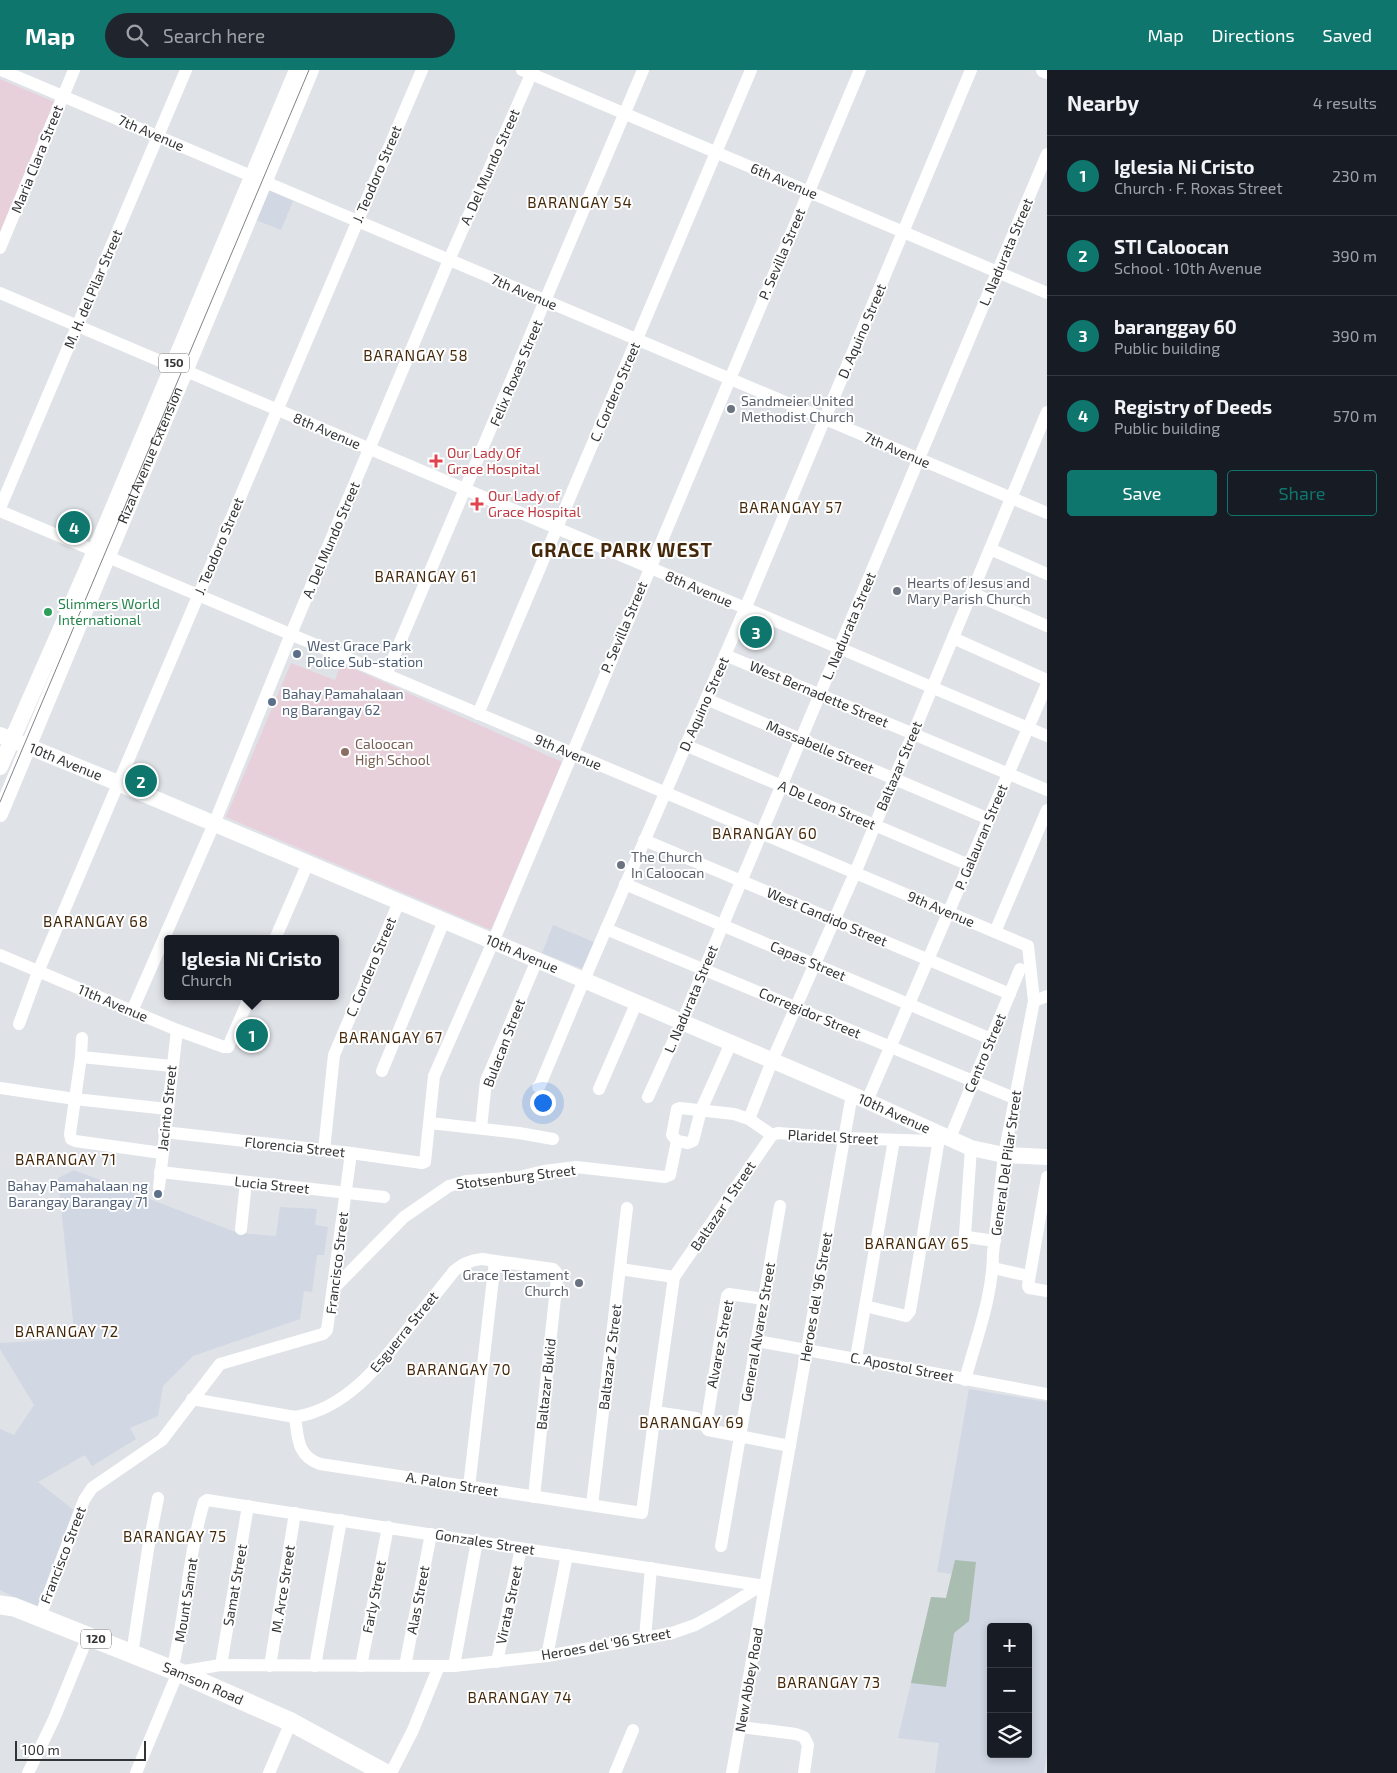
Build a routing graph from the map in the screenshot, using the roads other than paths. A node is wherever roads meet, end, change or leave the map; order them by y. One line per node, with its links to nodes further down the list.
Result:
1 (1, 70): 12 (street, 7th Avenue)
2 (74, 70): 12 (street, Maria Clara Street)
3 (186, 70): 14 (street, M. H. del Pilar Street)
4 (297, 70): 17 (main road, Rizal Avenue Extension / 150)
5 (311, 70): 17 (main road, Rizal Avenue Extension / 150)
6 (422, 70): 19 (street, J. Teodoro Street)
7 (643, 70): 13 (street, Felix Roxas Street)
8 (751, 70): 15 (street, C. Cordero Street)
9 (860, 70): 18 (street, P. Sevilla Street)
10 (971, 70): 20 (street, D. Aquino Street)
11 (529, 71): 13 (street, 6th Avenue); 22 (street, A. Del Mundo Street)
12 (63, 96): 14 (street, 7th Avenue); 21 (street, Maria Clara Street)
13 (625, 114): 15 (street, 6th Avenue); 26 (street, Felix Roxas Street)
14 (159, 136): 17 (street, 7th Avenue); 27 (street, M. H. del Pilar Street)
15 (716, 152): 18 (street, 6th Avenue); 28 (street, C. Cordero Street)
16 (1047, 154): 23 (street, L. Nadurata Street)
17 (260, 178): 19 (street, 7th Avenue); 29 (main road, Rizal Avenue Extension / 150)
18 (808, 192): 20 (street, 6th Avenue); 30 (street, P. Sevilla Street)
19 (357, 220): 22 (street, 7th Avenue); 31 (street, J. Teodoro Street)
20 (903, 232): 23 (street, 6th Avenue); 33 (street, D. Aquino Street)
21 (0, 248)
22 (449, 260): 26 (street, 7th Avenue); 34 (street, A. Del Mundo Street)
23 (998, 272): 25 (street, 6th Avenue); 35 (street, L. Nadurata Street)
24 (0, 293): 27 (street, 8th Avenue)
25 (1047, 293)
26 (546, 301): 28 (street, 7th Avenue); 36 (street, Felix Roxas Street)
27 (77, 325): 29 (street, 8th Avenue); 38 (street, M. H. del Pilar Street)
28 (637, 340): 30 (street, 7th Avenue); 40 (street, C. Cordero Street)
29 (179, 369): 31 (street, 8th Avenue); 42 (main road, Rizal Avenue Extension / 150)
30 (729, 378): 33 (street, 7th Avenue); 43 (street, P. Sevilla Street)
31 (277, 410): 34 (street, 8th Avenue); 46 (street, J. Teodoro Street)
32 (1047, 412): 37 (street, Baltazar Street)
33 (825, 418): 35 (street, 7th Avenue); 47 (street, D. Aquino Street)
34 (369, 448): 36 (street, 8th Avenue); 49 (street, A. Del Mundo Street)
35 (919, 459): 37 (street, 7th Avenue); 51 (street, L. Nadurata Street)
36 (466, 490): 40 (street, 8th Avenue); 53 (street, Felix Roxas Street)
37 (1011, 499): 39 (street, 7th Avenue); 41 (street, Baltazar Street)
38 (0, 509): 42 (street, 9th Avenue)
39 (1047, 513)
40 (557, 528): 43 (street, 8th Avenue); 59 (street, C. Cordero Street)
41 (990, 549): 44 (street); 45 (street, Baltazar Street)
42 (102, 554): 46 (street, 9th Avenue); 63 (main road, Rizal Avenue Extension / 150); 66 (main road, Rizal Avenue Extension / 150)
43 (649, 568): 47 (street, 8th Avenue); 67 (street, P. Sevilla Street)
44 (1047, 574)
45 (972, 593): 48 (street); 50 (street, Baltazar Street)
46 (198, 595): 49 (street, 9th Avenue); 71 (street, J. Teodoro Street)
47 (745, 608): 51 (street, 8th Avenue); 52 (street, D. Aquino Street)
48 (1047, 626)
49 (291, 634): 53 (street, 9th Avenue); 78 (street, A. Del Mundo Street)
50 (953, 638): 54 (street); 56 (street, Baltazar Street)
51 (839, 648): 56 (street, 8th Avenue); 57 (street, L. Nadurata Street)
52 (725, 655): 57 (street, West Bernadette Street); 58 (street, D. Aquino Street)
53 (386, 675): 59 (street, 9th Avenue)
54 (1047, 680)
55 (1047, 684): 60 (street, P. Galauran Street)
56 (932, 688): 60 (street, 8th Avenue); 61 (street, Baltazar Street)
57 (820, 694): 61 (street, West Bernadette Street); 64 (street, L. Nadurata Street)
58 (706, 699): 64 (street, Massabelle Street); 65 (street, D. Aquino Street)
59 (478, 714): 67 (street, 9th Avenue)
60 (1028, 728): 62 (street, 8th Avenue); 69 (street, P. Galauran Street)
61 (913, 734): 69 (street, West Bernadette Street); 70 (street, Baltazar Street)
62 (1047, 736)
63 (6, 737): 66 (main road, 10th Avenue); 68 (main road, Rizal Avenue Extension / 150)
64 (801, 739): 70 (street, Massabelle Street); 72 (street, L. Nadurata Street)
65 (685, 745): 72 (street, A De Leon Street); 74 (street, D. Aquino Street)
66 (28, 746): 71 (main road, 10th Avenue); 76 (main road, Rizal Avenue Extension / 150)
67 (571, 753): 74 (street, 9th Avenue); 97 (street, P. Sevilla Street)
68 (0, 767)
69 (1008, 774): 73 (street, West Bernadette Street); 77 (street, P. Galauran Street)
70 (894, 778): 77 (street, Massabelle Street); 79 (street, Baltazar Street)
71 (118, 783): 78 (main road, 10th Avenue); 105 (street, J. Teodoro Street)
72 (781, 786): 79 (street, A De Leon Street); 80 (street, L. Nadurata Street)
73 (1047, 790)
74 (665, 792): 80 (street, 9th Avenue); 81 (street, D. Aquino Street)
75 (1047, 810): 93 (street)
76 (0, 814)
77 (989, 818): 83 (street, P. Galauran Street)
78 (214, 824): 82 (main road, 10th Avenue); 94 (street, A. Del Mundo Street)
79 (874, 825): 83 (street, A De Leon Street); 84 (street, Baltazar Street)
80 (761, 833): 84 (street, 9th Avenue); 85 (street, L. Nadurata Street)
81 (644, 840): 85 (street, West Candido Street); 86 (street, D. Aquino Street)
82 (308, 863): 87 (main road, 10th Avenue); 95 (street)
83 (969, 865): 88 (street, P. Galauran Street)
84 (855, 872): 88 (street, 9th Avenue); 89 (street, Baltazar Street)
85 (741, 881): 89 (street, West Candido Street); 91 (street, L. Nadurata Street)
86 (625, 884): 91 (street, Capas Street); 92 (street, D. Aquino Street)
87 (399, 902): 90 (main road, 10th Avenue); 147 (street, C. Cordero Street)
88 (948, 912): 93 (street, 9th Avenue); 101 (street, P. Galauran Street)
89 (833, 920): 101 (street, West Candido Street); 102 (street, Baltazar Street)
90 (444, 921): 97 (main road, 10th Avenue); 125 (street)
91 (722, 925): 102 (street, Capas Street); 103 (street, L. Nadurata Street)
92 (606, 929): 103 (street, Corregidor Street); 106 (street, D. Aquino Street)
93 (995, 932): 98 (street, 9th Avenue)
94 (165, 935)
95 (277, 935)
96 (164, 938): 114 (street, A. Del Mundo Street)
97 (493, 942): 100 (main road, 10th Avenue); 137 (street, P. Sevilla Street)
98 (1028, 946): 110 (street, General Del Pilar Street)
99 (0, 955): 105 (street, 11th Avenue)
100 (538, 960): 106 (main road, 10th Avenue); 138 (street, Bulacan Street)
101 (928, 960): 107 (street, West Candido Street); 112 (street, P. Galauran Street)
102 (814, 964): 112 (street, Capas Street); 113 (street, Baltazar Street)
103 (704, 969): 113 (street, Corregidor Street); 115 (street, L. Nadurata Street)
104 (1020, 969): 107 (street, Centro Street)
105 (38, 972): 114 (street, 11th Avenue); 116 (street, J. Teodoro Street)
106 (584, 980): 111 (main road, 10th Avenue); 127 (street, D. Aquino Street)
107 (1010, 994): 119 (street, Centro Street)
108 (1047, 996): 110 (street)
109 (248, 1000): 117 (street, 11th Avenue)
110 (1034, 1001): 132 (street, General Del Pilar Street)
111 (636, 1004): 115 (main road, 10th Avenue); 129 (street)
112 (909, 1004): 119 (street, Capas Street); 121 (street, P. Galauran Street)
113 (796, 1007): 121 (street, Corregidor Street); 123 (street, Baltazar Street)
114 (132, 1011): 117 (street, 11th Avenue)
115 (682, 1022): 120 (main road, 10th Avenue); 130 (street, L. Nadurata Street)
116 (19, 1024)
117 (177, 1030): 124 (street, Jacinto Street)
118 (82, 1038): 122 (street)
119 (991, 1039): 126 (street, Centro Street)
120 (731, 1043): 123 (main road, 10th Avenue); 135 (street)
121 (890, 1047): 126 (street, Corregidor Street); 131 (street, P. Galauran Street)
122 (81, 1057): 124 (street); 133 (street)
123 (772, 1061): 131 (main road, 10th Avenue); 136 (street, Baltazar Street)
124 (172, 1066): 134 (street, Jacinto Street)
125 (382, 1071)
126 (973, 1081): 132 (street, Corregidor Street); 141 (street, Centro Street)
127 (538, 1087)
128 (0, 1088): 133 (street)
129 (599, 1089)
130 (648, 1097)
131 (860, 1098): 141 (main road, 10th Avenue); 142 (street, Heroes del '96 Street)
132 (1014, 1098): 150 (street, General Del Pilar Street)
133 (75, 1099): 134 (street); 148 (street)
134 (167, 1110): 139 (street, Jacinto Street)
135 (701, 1110): 136 (street, Plaridel Street); 145 (street); 145 (street, Plaridel Street)
136 (749, 1119): 140 (street, Plaridel Street)
137 (430, 1123): 138 (street); 152 (street, P. Sevilla Street)
138 (481, 1128): 143 (street)
139 (164, 1132): 147 (street, Florencia Street); 148 (street, Jacinto Street)
140 (772, 1135): 142 (street, Plaridel Street); 168 (street, Baltazar 1 Street)
141 (943, 1136): 144 (street, Plaridel Street); 146 (main road, 10th Avenue); 172 (street, Centro Street)
142 (845, 1138): 144 (street, Plaridel Street); 174 (street, Heroes del '96 Street)
143 (554, 1139)
144 (894, 1140): 172 (street)
145 (677, 1141): 169 (street, Stotsenburg Street)
146 (971, 1148): 150 (main road, 10th Avenue); 162 (street)
147 (324, 1150): 149 (street, Florencia Street)
148 (162, 1153): 153 (street, Jacinto Street)
149 (351, 1153): 152 (street, Florencia Street); 157 (street, Francisco Street)
150 (1004, 1155): 151 (main road, 10th Avenue); 162 (street, General Del Pilar Street)
151 (1047, 1156)
152 (425, 1162)
153 (160, 1172): 155 (street, Lucia Street); 156 (street, Jacinto Street)
154 (1047, 1177): 167 (street)
155 (246, 1182): 157 (street, Lucia Street); 161 (street)
156 (159, 1186)
157 (346, 1193): 158 (street, Lucia Street); 169 (street, Francisco Street)
158 (384, 1197)
159 (780, 1206): 171 (street, General Alvarez Street)
160 (627, 1208): 165 (street, Baltazar 2 Street)
161 (241, 1229)
162 (994, 1241): 164 (street, General Del Pilar Street)
163 (495, 1261): 166 (street, Esguerra Street); 180 (street, Esguerra Street); 184 (street)
164 (994, 1268): 167 (street); 176 (street, General Del Pilar Street)
165 (620, 1269): 168 (street); 188 (street, Baltazar 2 Street)
166 (556, 1272): 185 (street, Baltazar Bukid)
167 (1029, 1276): 170 (street)
168 (672, 1281): 179 (street, Baltazar 1 Street)
169 (334, 1288): 178 (street, Francisco Street)
170 (1047, 1291)
171 (764, 1299): 173 (street, General Alvarez Street); 182 (street, Alvarez Street)
172 (865, 1306): 175 (street)
173 (757, 1341): 174 (street, C. Apostol Street); 182 (street, General Alvarez Street)
174 (807, 1350): 175 (street, C. Apostol Street); 183 (street, Heroes del '96 Street)
175 (856, 1358): 176 (street, C. Apostol Street)
176 (965, 1380): 177 (street, C. Apostol Street)
177 (1047, 1394)
178 (192, 1399): 180 (street, Esguerra Street); 202 (street, Francisco Street)
179 (654, 1412): 181 (street); 191 (street, Baltazar 1 Street)
180 (295, 1417): 184 (street, A. Palon Street)
181 (696, 1418)
182 (740, 1435): 183 (street); 196 (street, General Alvarez Street)
183 (790, 1446): 200 (street, Heroes del '96 Street)
184 (468, 1487): 185 (street, A. Palon Street)
185 (534, 1497): 188 (street, A. Palon Street)
186 (158, 1498): 205 (street)
187 (205, 1500): 189 (street, Gonzales Street); 215 (street, Mount Samat)
188 (592, 1505): 191 (street, A. Palon Street)
189 (248, 1506): 190 (street, Gonzales Street); 208 (street, Samat Street)
190 (295, 1513): 192 (street, Gonzales Street); 209 (street, M. Arce Street)
191 (642, 1513)
192 (341, 1520): 193 (street, Gonzales Street); 210 (street)
193 (388, 1527): 194 (street, Gonzales Street); 211 (street, Farly Street)
194 (431, 1534): 195 (street, Gonzales Street); 212 (street, Alas Street)
195 (477, 1541): 197 (street, Gonzales Street); 214 (street)
196 (721, 1546)
197 (520, 1548): 198 (street, Gonzales Street); 207 (street, Virata Street)
198 (567, 1555): 199 (street, Gonzales Street); 206 (street)
199 (651, 1568): 200 (street, Gonzales Street); 204 (street)
200 (765, 1586): 204 (street, Heroes del '96 Street); 217 (street, New Abbey Road)
201 (3, 1605): 202 (highway, Samson Road / 120)
202 (40, 1617): 203 (highway, Samson Road / 120)
203 (88, 1636): 205 (highway, Samson Road / 120); 219 (street)
204 (645, 1638): 206 (street, Heroes del '96 Street)
205 (132, 1654): 215 (highway, Samson Road / 120)
206 (547, 1656): 207 (street, Heroes del '96 Street)
207 (497, 1662): 214 (street, Heroes del '96 Street)
208 (221, 1665): 209 (street, Heroes del '96 Street); 215 (street, Heroes del '96 Street)
209 (270, 1666): 210 (street, Heroes del '96 Street)
210 (315, 1666): 211 (street, Heroes del '96 Street)
211 (361, 1666): 212 (street, Heroes del '96 Street)
212 (405, 1666): 213 (street, Heroes del '96 Street)
213 (439, 1666): 214 (street, Heroes del '96 Street); 223 (street)
214 (454, 1666)
215 (175, 1671): 216 (highway, Samson Road / 120); 220 (street, Mount Samat)
216 (291, 1722): 221 (street); 222 (highway, Samson Road / 120)
217 (740, 1727): 225 (street, New Abbey Road); 226 (street)
218 (632, 1730): 224 (street)
219 (28, 1773)
220 (136, 1773)
221 (269, 1773)
222 (386, 1773)
223 (391, 1773)
224 (615, 1773)
225 (732, 1773)
226 (804, 1773)

